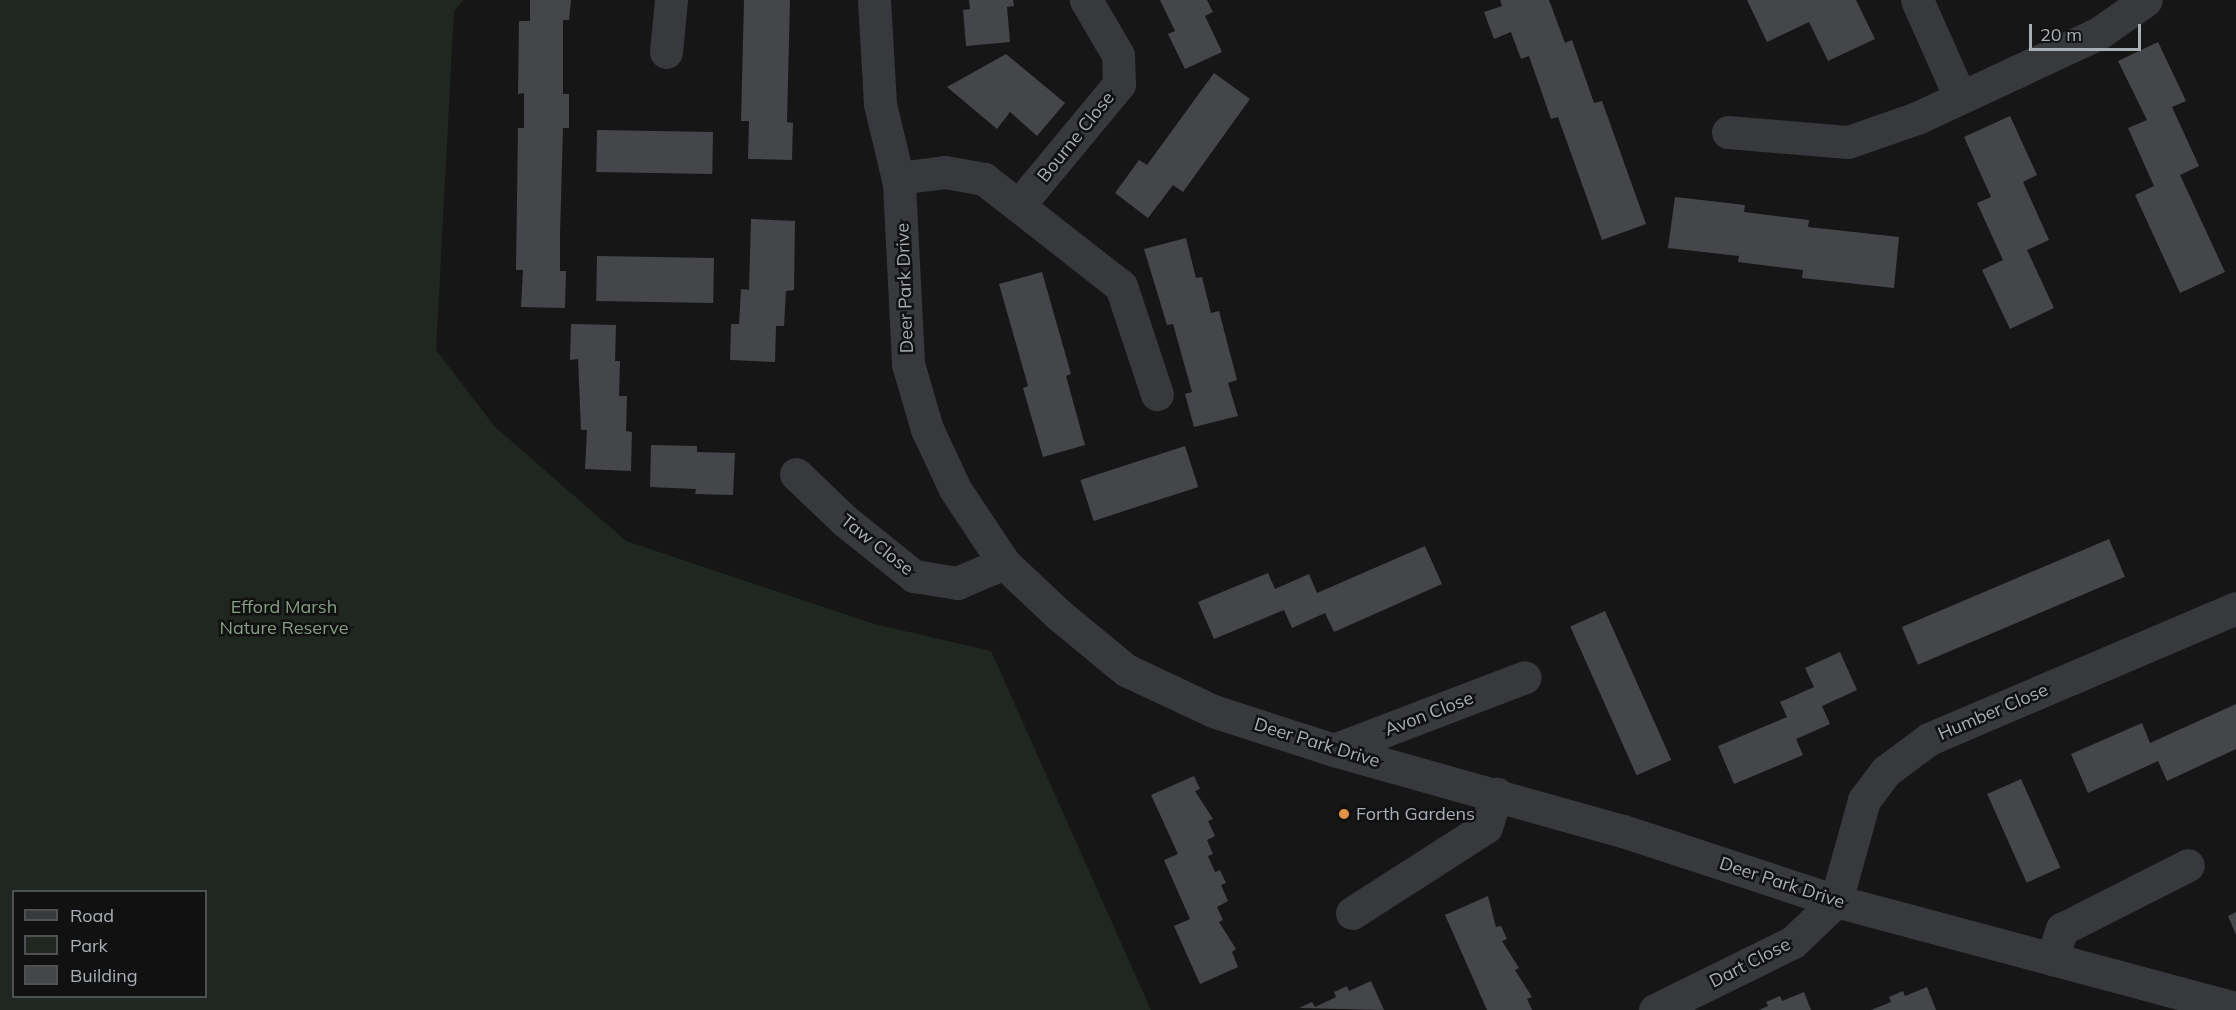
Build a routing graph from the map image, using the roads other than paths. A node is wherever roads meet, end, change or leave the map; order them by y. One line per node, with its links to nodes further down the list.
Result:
1 (671, 0): 6 (street)
2 (874, 0): 9 (street, Deer Park Drive)
3 (1086, 0): 10 (street, Bourne Close)
4 (1917, 0): 7 (street)
5 (2146, 0): 7 (street)
6 (666, 52)
7 (1960, 97): 8 (street)
8 (1728, 132)
9 (898, 178): 10 (street); 13 (street, Deer Park Drive)
10 (1019, 205): 11 (street)
11 (1157, 394)
12 (796, 474): 13 (street, Taw Close)
13 (1004, 563): 16 (street, Deer Park Drive)
14 (2236, 609): 19 (street, Humber Close)
15 (1525, 678): 16 (street, Avon Close)
16 (1334, 750): 17 (street, Deer Park Drive)
17 (1497, 794): 19 (street, Deer Park Drive); 20 (street)
18 (2188, 865): 21 (street)
19 (1836, 901): 21 (street, Deer Park Drive); 23 (street, Dart Close)
20 (1352, 913)
21 (2052, 959): 22 (street, Deer Park Drive)
22 (2236, 1008)
23 (1655, 1010)

